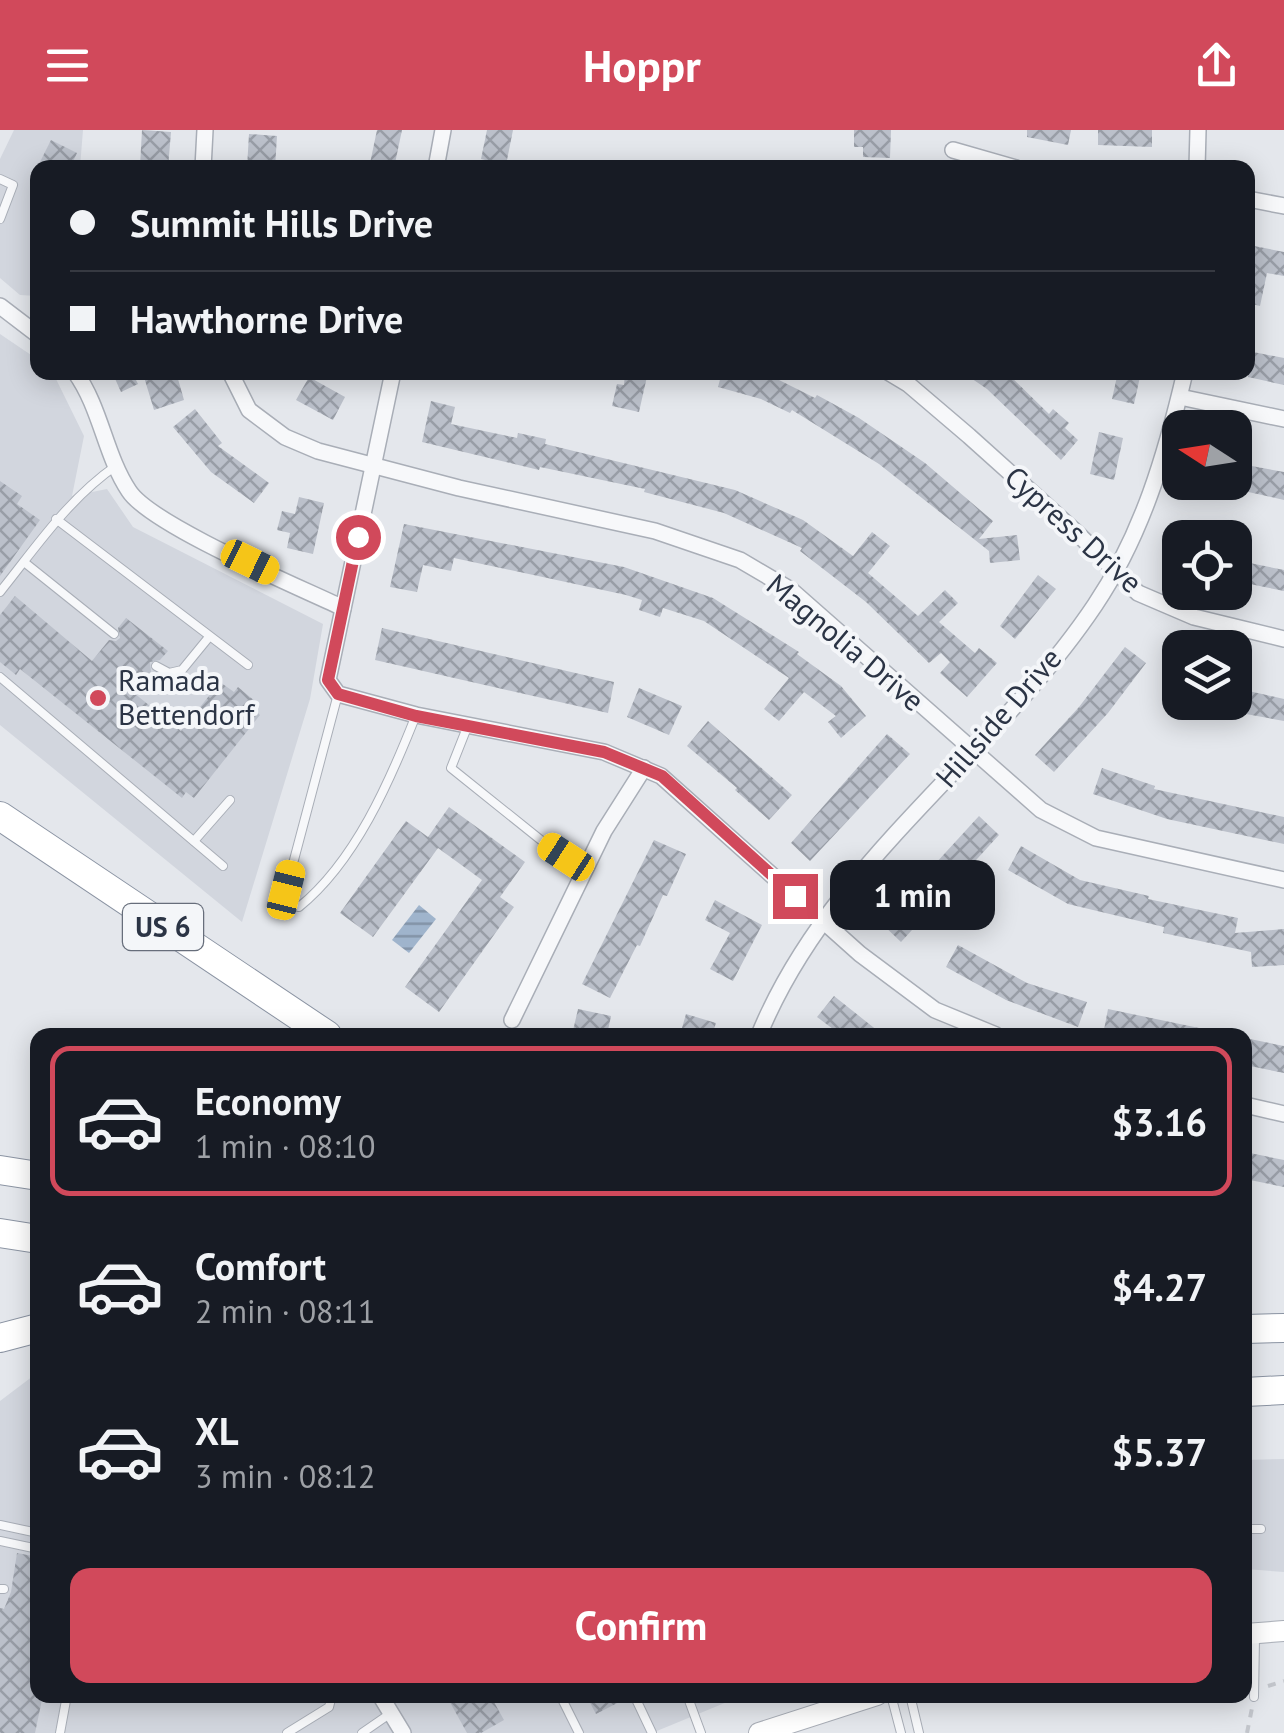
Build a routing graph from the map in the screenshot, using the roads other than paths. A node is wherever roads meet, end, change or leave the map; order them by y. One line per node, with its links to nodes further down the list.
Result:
1 (205, 130): 5 (street)
2 (444, 130): 6 (street)
3 (1198, 130): 8 (street)
4 (953, 150): 7 (street)
5 (203, 160)
6 (438, 160)
7 (988, 160)
8 (1197, 160)
9 (0, 179): 12 (lane)
10 (1255, 200): 11 (street)
11 (1284, 206)
12 (0, 219)
13 (0, 306): 14 (street)
14 (30, 329)
15 (80, 380): 22 (street)
16 (234, 380): 23 (street, Magnolia Drive)
17 (391, 380): 23 (street)
18 (901, 380): 26 (street, Cypress Drive)
19 (1184, 380): 20 (street, Hillside Drive)
20 (1180, 397): 21 (street); 26 (street, Hillside Drive)
21 (1284, 420)
22 (117, 465): 24 (lane); 28 (street)
23 (373, 466): 28 (street); 38 (street, Magnolia Drive)
24 (56, 519): 25 (lane); 30 (lane)
25 (24, 562): 27 (lane); 29 (lane)
26 (1115, 570): 31 (street, Cypress Drive); 38 (street, Hillside Drive)
27 (0, 592)
28 (343, 608): 35 (street)
29 (114, 634)
30 (209, 637): 32 (lane); 33 (lane)
31 (1284, 639)
32 (248, 665)
33 (156, 666)
34 (0, 677): 42 (lane)
35 (338, 694): 36 (street); 36 (lane)
36 (416, 716): 37 (street)
37 (468, 726): 39 (street); 44 (lane)
38 (972, 751): 45 (street, Magnolia Drive); 46 (street, Hillside Drive)
39 (644, 768): 44 (street); 46 (street)
40 (230, 800): 42 (lane)
41 (0, 816): 48 (highway, US 6)
42 (194, 841): 43 (lane)
43 (222, 866)
44 (585, 869): 47 (street)
45 (1284, 880)
46 (822, 919): 49 (street, Hillside Drive); 50 (street)
47 (512, 1020)
48 (316, 1028)
49 (762, 1028)
50 (979, 1028)
51 (1252, 1107): 52 (street)
52 (1284, 1114)
53 (0, 1170): 54 (highway)
54 (30, 1175)
55 (0, 1234): 56 (highway)
56 (30, 1238)
57 (1284, 1328): 58 (highway)
58 (1252, 1329)
59 (30, 1330): 60 (highway)
60 (0, 1338)
61 (1284, 1390): 62 (highway)
62 (1252, 1392)
63 (0, 1525): 66 (lane)
64 (1252, 1529): 65 (lane)
65 (1261, 1529)
66 (30, 1531)
67 (0, 1541): 68 (lane)
68 (30, 1547)
69 (1284, 1631): 70 (main road)
70 (1252, 1634)
71 (1252, 1666): 72 (lane)
72 (1254, 1697)
73 (66, 1703): 83 (lane)
74 (330, 1703): 84 (lane)
75 (385, 1703): 82 (street)
76 (564, 1703): 87 (lane)
77 (638, 1703): 88 (lane)
78 (690, 1703): 89 (lane)
79 (846, 1703): 90 (main road)
80 (893, 1703): 91 (lane)
81 (912, 1703): 92 (lane)
82 (391, 1713): 85 (lane); 86 (street)
83 (60, 1733)
84 (287, 1733)
85 (362, 1733)
86 (403, 1733)
87 (579, 1733)
88 (652, 1733)
89 (701, 1733)
90 (759, 1733)
91 (901, 1733)
92 (918, 1733)

